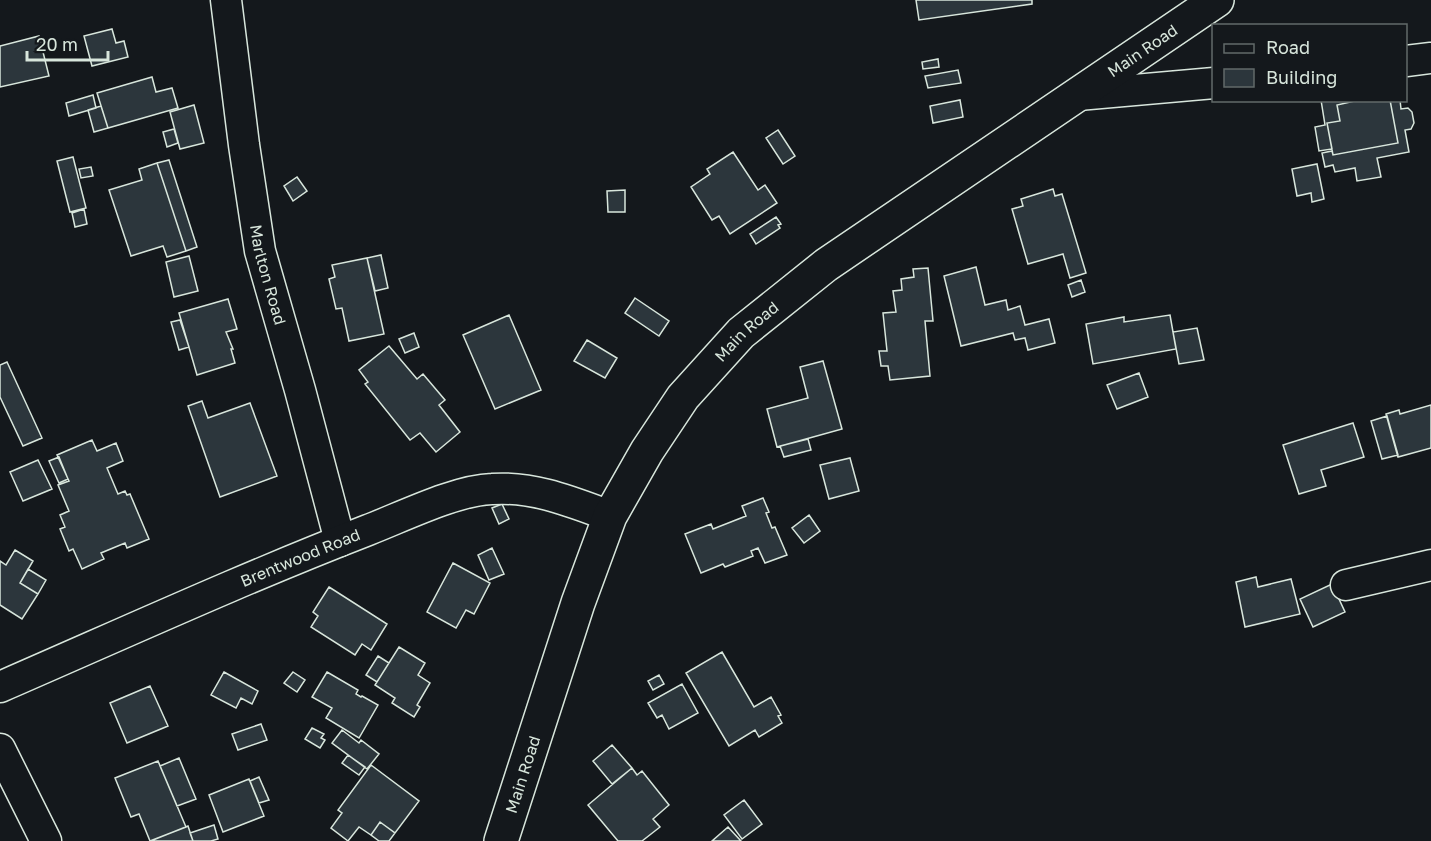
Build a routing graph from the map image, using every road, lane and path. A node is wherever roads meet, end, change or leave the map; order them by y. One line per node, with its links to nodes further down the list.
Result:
1 (226, 0): 8 (street, Marlton Road)
2 (1217, 0): 6 (main road, Main Road)
3 (1431, 58): 4 (street)
4 (1407, 61)
5 (1212, 83): 6 (street)
6 (1078, 95): 7 (main road, Main Road)
7 (610, 516): 8 (street, Brentwood Road); 14 (main road, Main Road)
8 (339, 541): 11 (street, Brentwood Road)
9 (1431, 566): 10 (street)
10 (1346, 585)
11 (0, 687)
12 (0, 749): 13 (street)
13 (46, 841)
14 (501, 841)

